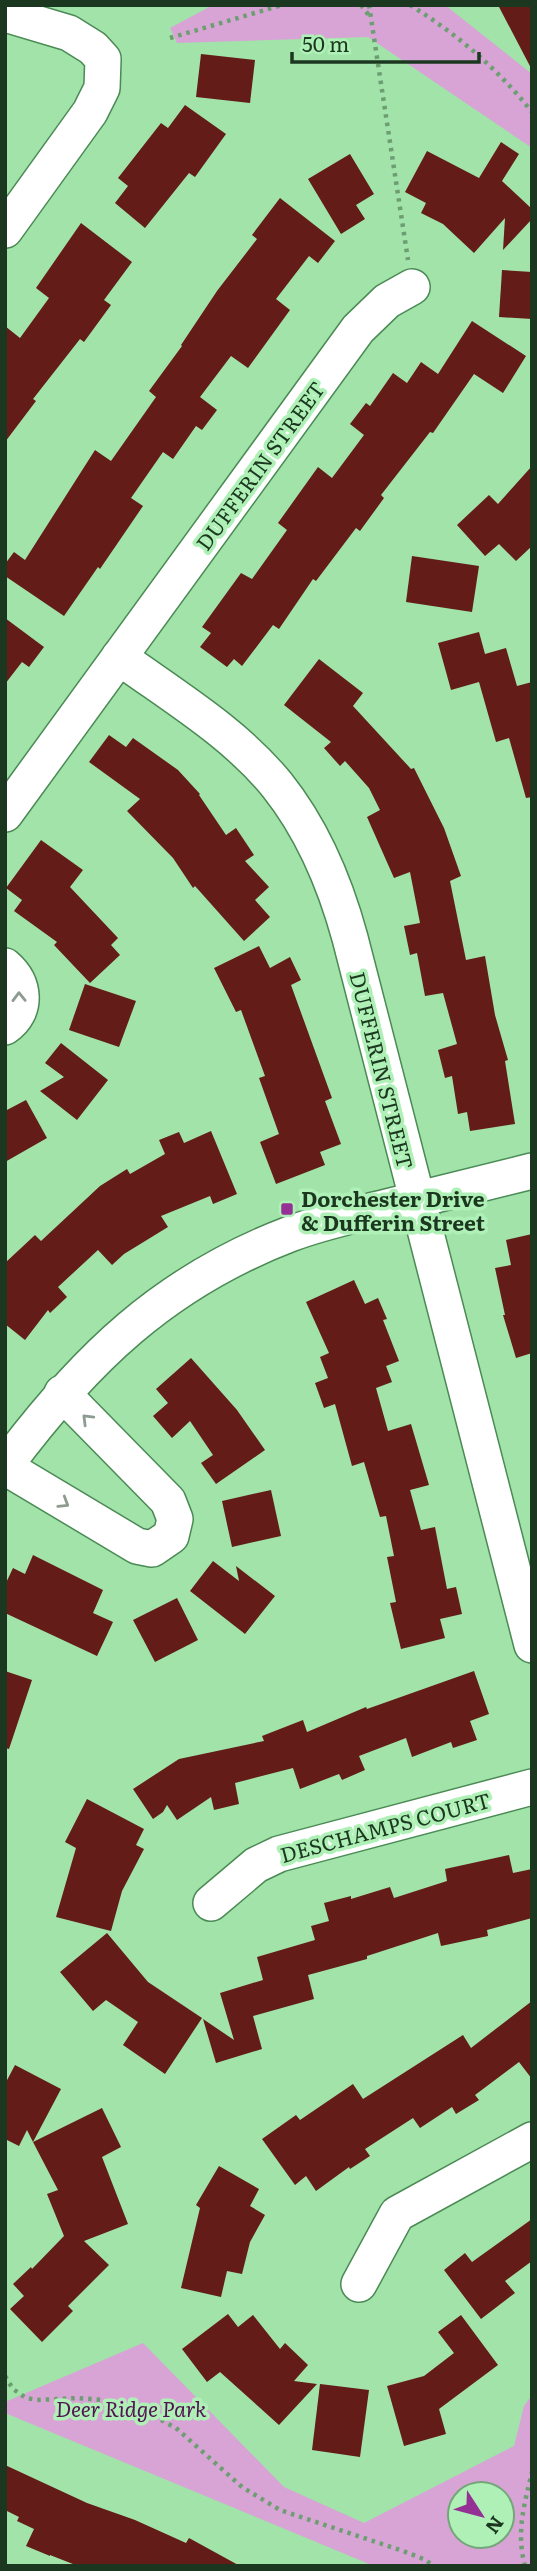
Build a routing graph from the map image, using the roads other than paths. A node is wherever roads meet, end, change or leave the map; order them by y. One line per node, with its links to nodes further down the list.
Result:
1 (5, 14): 2 (street)
2 (5, 230)
3 (412, 286): 4 (street, DUFFERIN STREET)
4 (119, 657): 5 (street, DUFFERIN STREET); 9 (street, DUFFERIN STREET)
5 (5, 814)
6 (5, 966): 7 (street, one-way to 6)
7 (5, 1027)
8 (532, 1171): 9 (street)
9 (416, 1200): 10 (street); 12 (street, DUFFERIN STREET)
10 (62, 1394): 11 (street); 11 (street, one-way to 10)
11 (5, 1466)
12 (532, 1645)
13 (532, 1787): 14 (street, DESCHAMPS COURT)
14 (211, 1903)
15 (532, 2140): 16 (street)
16 (359, 2284)

